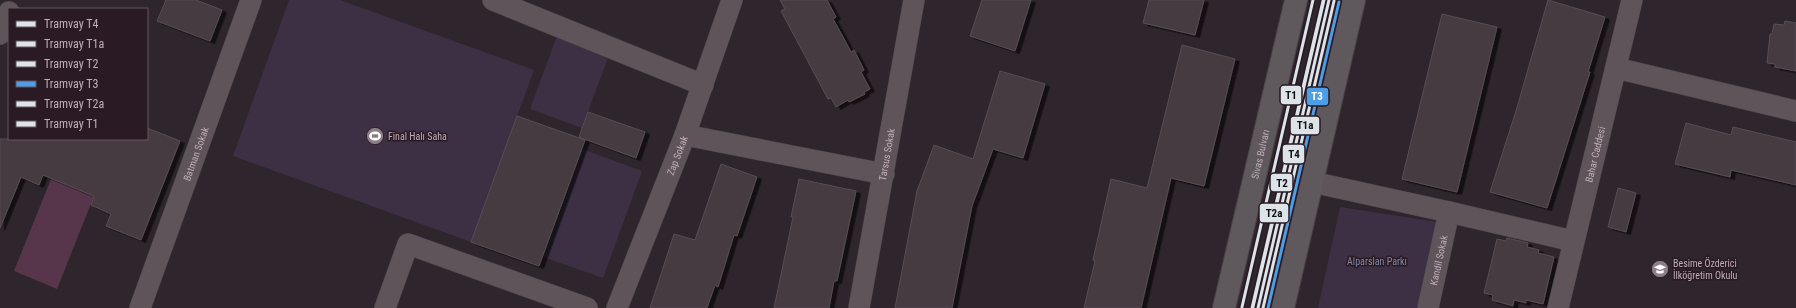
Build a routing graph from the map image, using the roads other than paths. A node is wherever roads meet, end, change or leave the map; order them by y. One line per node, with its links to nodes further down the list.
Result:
1 (251, 0): 18 (street, Batman Sokak)
2 (493, 0): 11 (street)
3 (732, 0): 11 (street, Zap Sokak)
4 (914, 0): 14 (street, Tarsus Sokak)
5 (1296, 0): 23 (highway, Sivas Bulvarı)
6 (1354, 0): 15 (highway)
7 (1632, 0): 10 (street, Bahar Caddesi)
8 (8, 15): 9 (street)
9 (0, 34)
10 (1616, 68): 12 (street); 17 (street, Bahar Caddesi)
11 (703, 85): 13 (street, Zap Sokak)
12 (1796, 111)
13 (685, 135): 14 (street); 21 (street, Zap Sokak)
14 (884, 174): 22 (street, Tarsus Sokak)
15 (1312, 182): 16 (street); 24 (highway)
16 (1449, 212): 17 (street); 25 (street, Kandil Sokak)
17 (1573, 241): 26 (street, Bahar Caddesi)
18 (140, 308)
19 (385, 308): 20 (street)
20 (587, 308)
21 (617, 308)
22 (859, 308)
23 (1224, 308)
24 (1283, 308)
25 (1428, 308)
26 (1558, 308)

